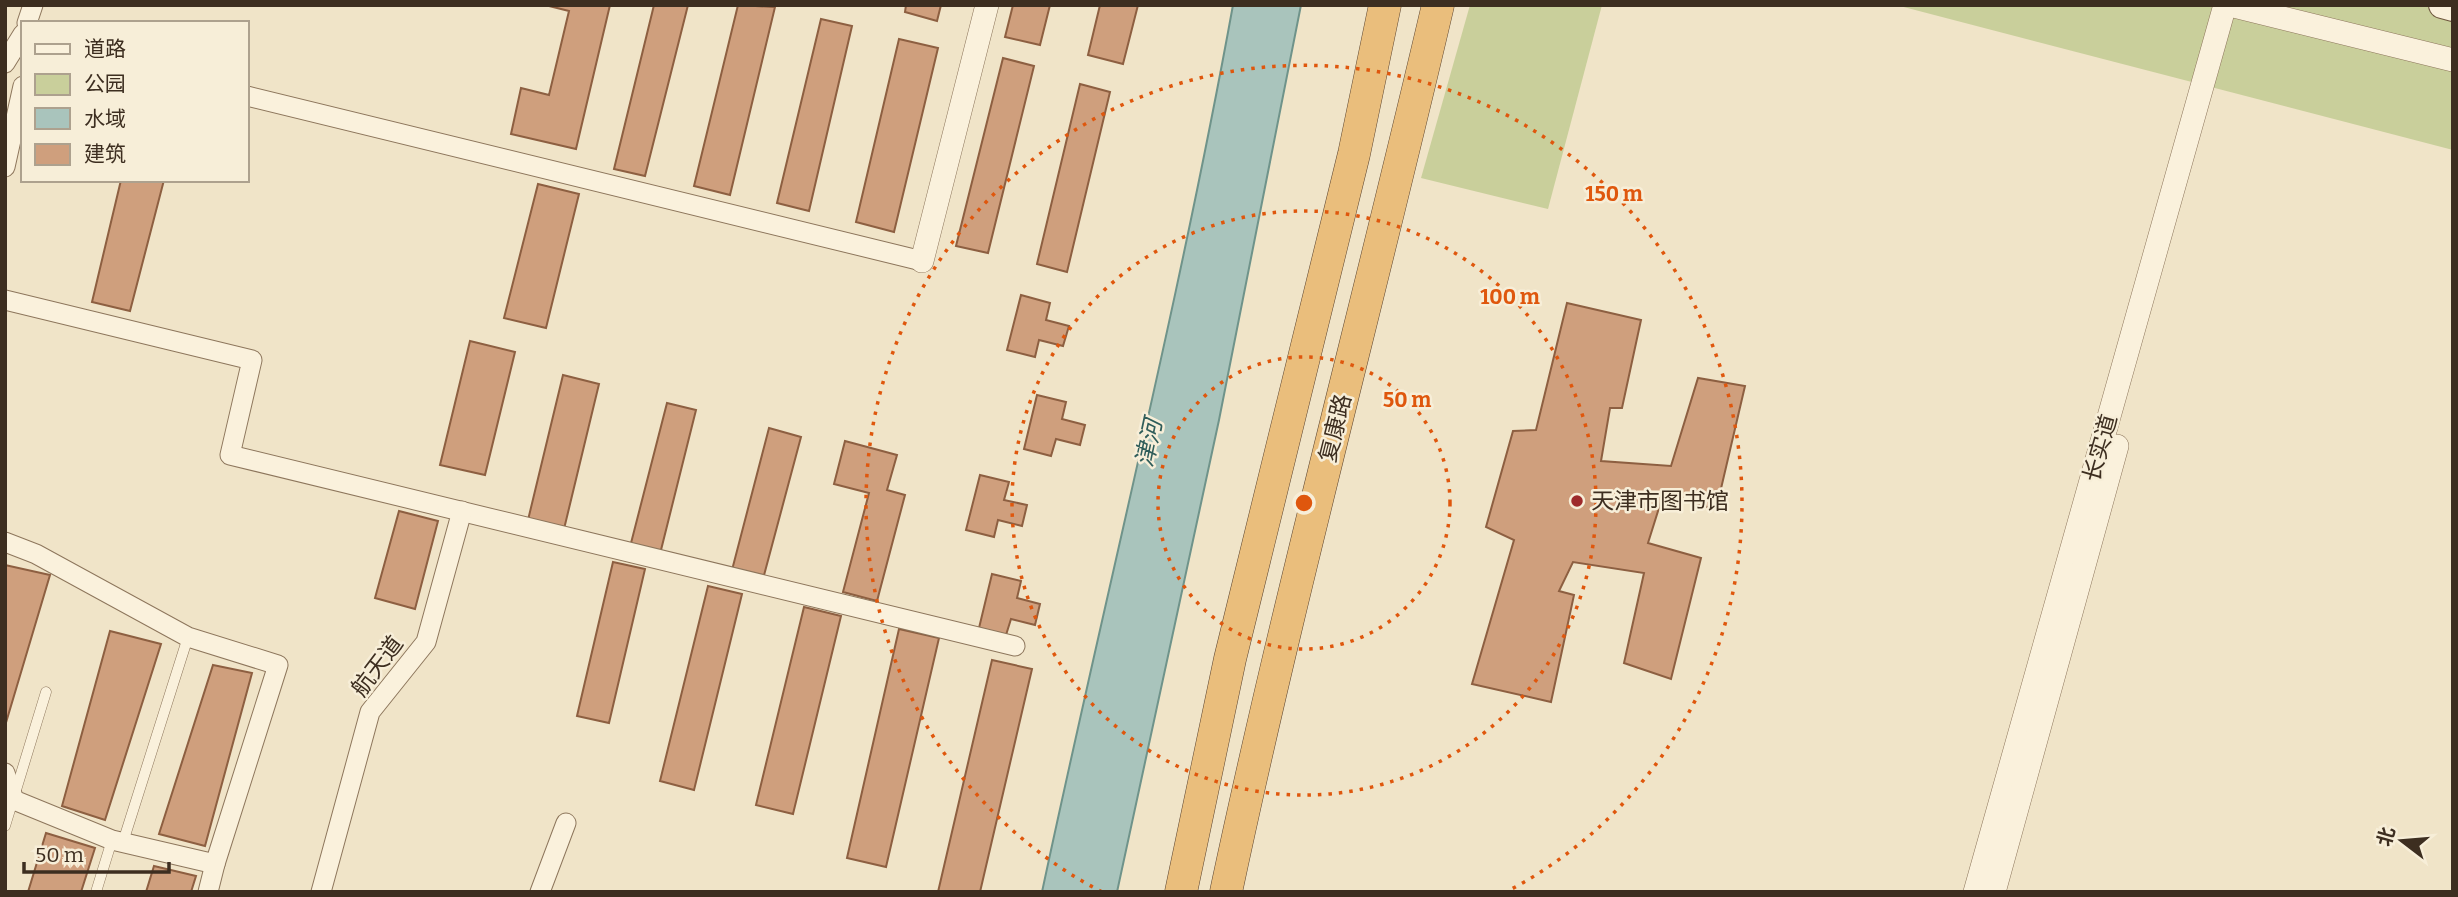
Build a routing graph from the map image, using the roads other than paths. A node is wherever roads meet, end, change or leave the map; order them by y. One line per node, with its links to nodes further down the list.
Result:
1 (987, 5): 13 (street)
2 (1385, 5): 30 (highway, 复康路)
3 (1438, 5): 31 (highway, 复康路)
4 (2442, 5): 6 (main road)
5 (2233, 6): 8 (street); 32 (street, 长实道); 33 (street, 长实道)
6 (2453, 8)
7 (21, 38): 9 (street)
8 (2453, 60)
9 (5, 63)
10 (21, 95): 12 (street)
11 (248, 96): 13 (street)
12 (5, 167)
13 (922, 261)
14 (5, 300): 15 (street)
15 (462, 511): 18 (street); 28 (street, 航天道)
16 (5, 542): 17 (street)
17 (188, 636): 24 (lane); 25 (street)
18 (1015, 646)
19 (46, 692): 21 (lane)
20 (5, 773): 21 (street)
21 (13, 800): 23 (lane); 24 (street)
22 (566, 824): 29 (street)
23 (5, 826)
24 (118, 841): 25 (street); 26 (lane)
25 (215, 864): 27 (street)
26 (96, 892)
27 (208, 892)
28 (321, 892)
29 (540, 892)
30 (1181, 892)
31 (1226, 892)
32 (1975, 892)
33 (1994, 892)

